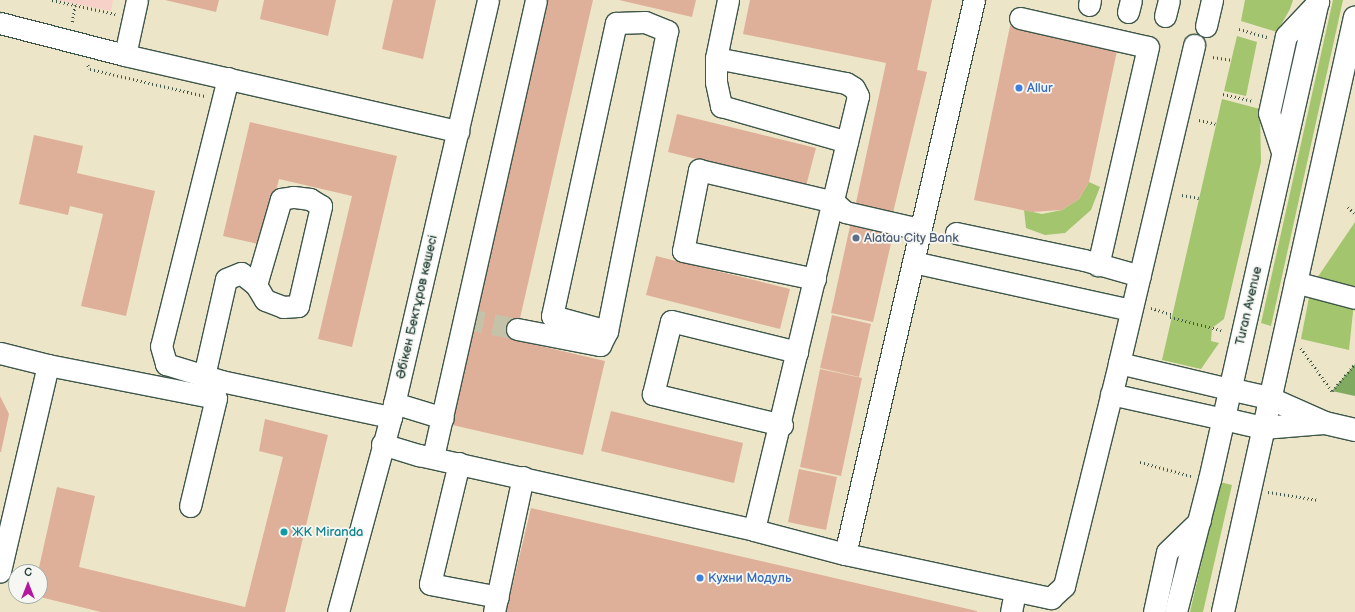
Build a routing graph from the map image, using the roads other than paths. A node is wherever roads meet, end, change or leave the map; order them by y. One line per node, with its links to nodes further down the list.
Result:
1 (488, 0): 16 (street, Әбікен Бектұров көшесі)
2 (536, 0): 40 (street)
3 (728, 0): 14 (street)
4 (974, 0): 19 (street)
5 (1212, 0): 11 (street)
6 (1318, 1): 36 (main road, Turan Avenue)
7 (135, 9): 13 (street)
8 (1355, 17): 25 (main road)
9 (1020, 18): 22 (street)
10 (0, 23): 13 (street)
11 (1206, 26)
12 (1194, 45): 23 (street)
13 (126, 55): 15 (street)
14 (716, 58): 17 (street); 17 (street)
15 (228, 78): 16 (street); 35 (street)
16 (458, 131): 39 (street, Әбікен Бектұров көшесі)
17 (847, 142): 18 (street)
18 (834, 202): 19 (street); 24 (street); 24 (street)
19 (919, 229): 21 (street)
20 (956, 233): 22 (street)
21 (913, 262): 28 (street); 53 (street)
22 (1098, 265): 23 (street)
23 (1140, 276): 28 (street)
24 (815, 279): 31 (street)
25 (1295, 282): 27 (street); 38 (main road)
26 (256, 285): 26 (street); 35 (street)
27 (1355, 298)
28 (1137, 308): 33 (street)
29 (517, 329): 30 (street)
30 (607, 330): 30 (street)
31 (797, 352): 43 (street); 43 (street)
32 (0, 353): 34 (street)
33 (1119, 364): 36 (street); 37 (street)
34 (48, 365): 35 (street); 54 (street)
35 (213, 385): 39 (street); 50 (street)
36 (1229, 389): 38 (main road); 41 (main road, Turan Avenue)
37 (1111, 394): 41 (street); 55 (street)
38 (1269, 398): 42 (main road); 44 (main road)
39 (392, 410): 40 (street); 46 (street, Әбікен Бектұров көшесі)
40 (443, 418): 47 (street)
41 (1224, 419): 44 (main road); 51 (main road, Turan Avenue)
42 (1325, 423): 44 (main road); 45 (main road)
43 (782, 425): 52 (street)
44 (1263, 428): 61 (main road)
45 (1355, 430)
46 (382, 444): 47 (street); 57 (street, Әбікен Бектұров көшесі)
47 (433, 457): 48 (street)
48 (459, 463): 49 (street); 56 (street)
49 (523, 477): 52 (street); 56 (street)
50 (190, 506)
51 (1200, 520): 59 (street); 60 (main road, Turan Avenue)
52 (754, 530): 53 (street)
53 (845, 554): 55 (street)
54 (0, 572)
55 (1015, 591): 58 (street)
56 (496, 605)
57 (338, 612)
58 (1011, 612)
59 (1154, 612)
60 (1176, 612)
61 (1223, 612)

